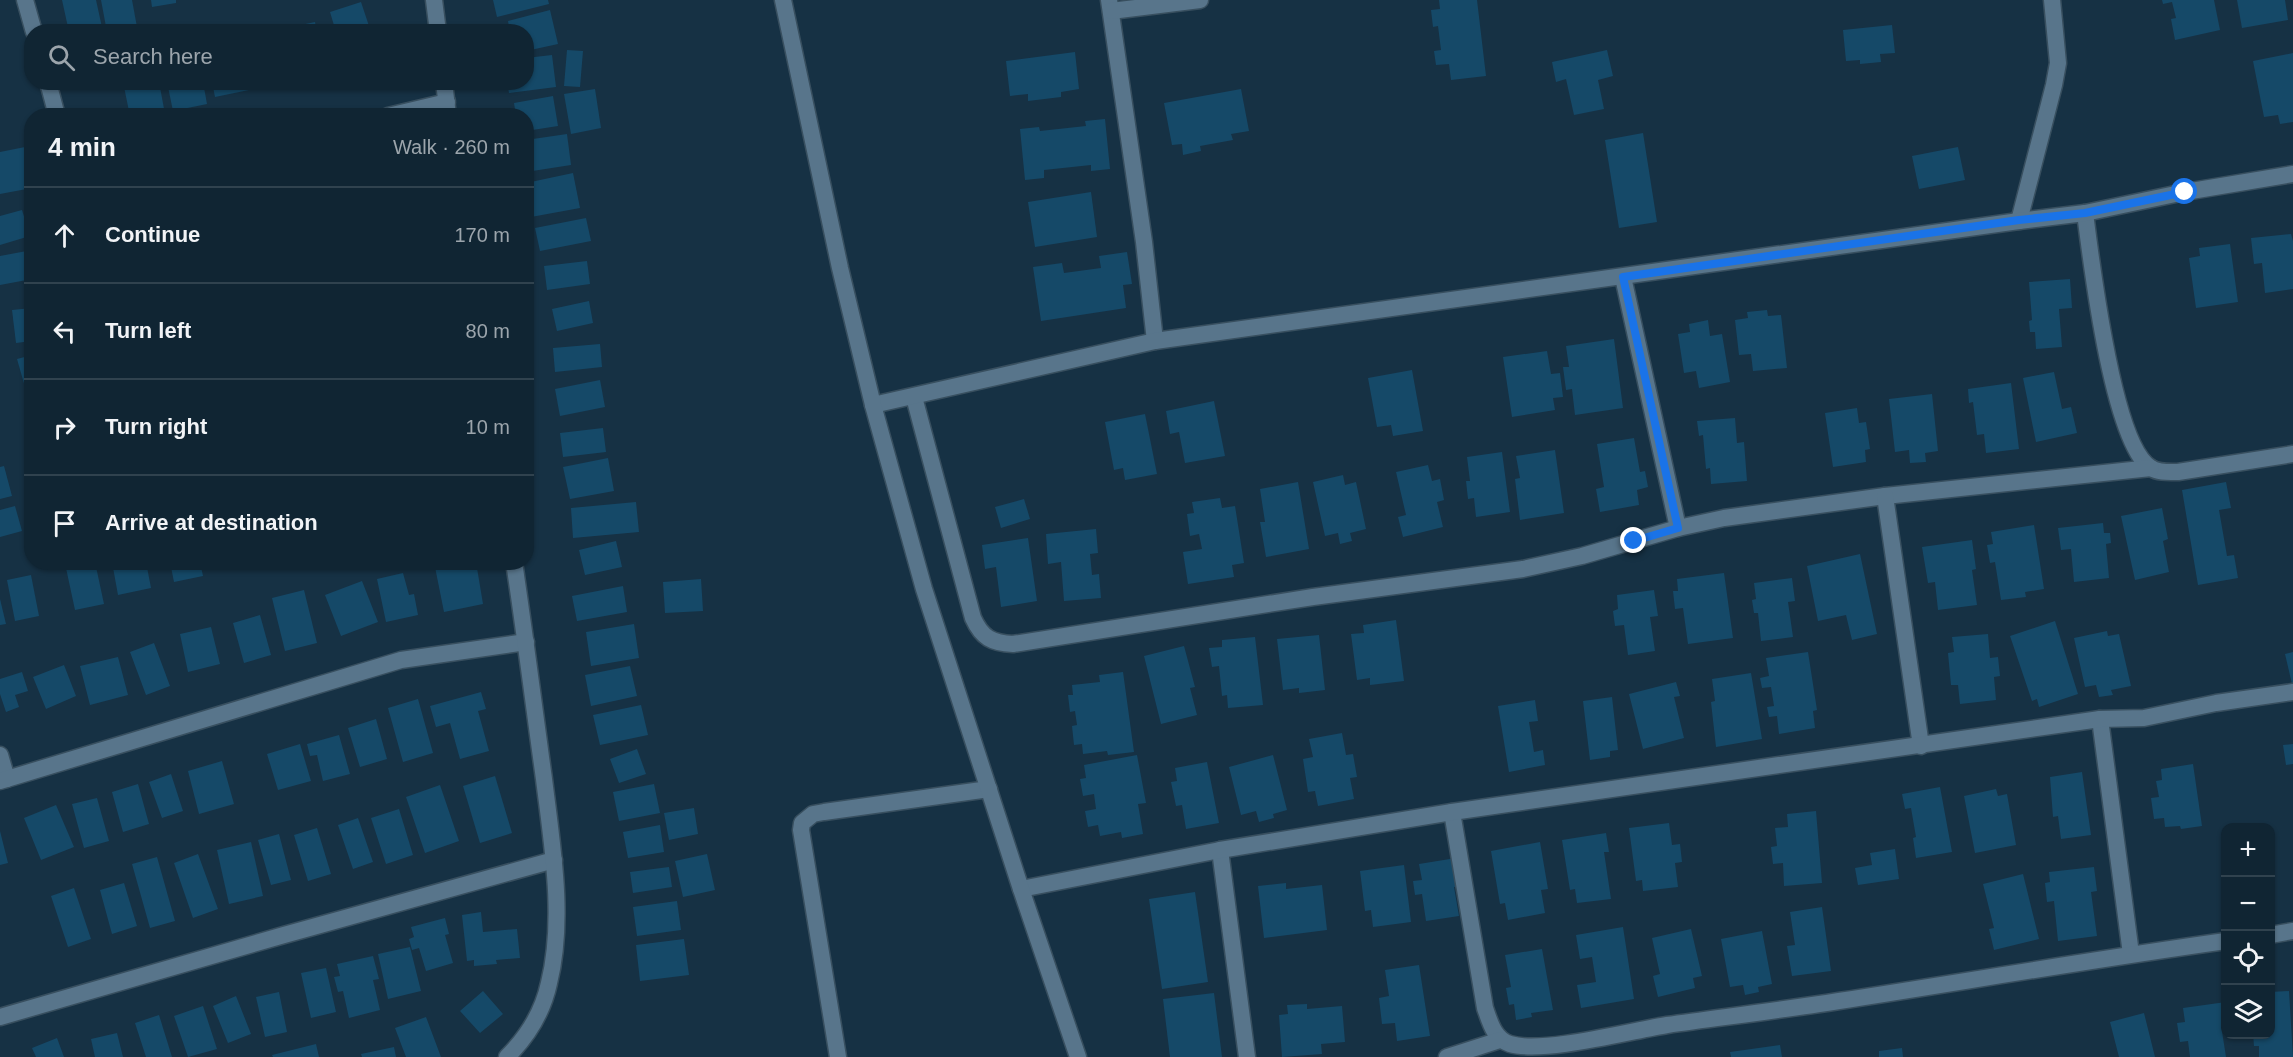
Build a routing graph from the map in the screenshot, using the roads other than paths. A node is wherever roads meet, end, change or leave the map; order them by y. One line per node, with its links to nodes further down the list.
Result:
1 (26, 0): 7 (street)
2 (434, 0): 8 (street)
3 (783, 0): 19 (street)
4 (1200, 0): 6 (street)
5 (2052, 0): 15 (street)
6 (1110, 5): 17 (street)
7 (32, 24)
8 (437, 24)
9 (50, 90): 11 (street)
10 (445, 90): 12 (street)
11 (55, 108)
12 (447, 108)
13 (2293, 174): 14 (street)
14 (2085, 213): 15 (street); 21 (street)
15 (2019, 220): 16 (street)
16 (1623, 277): 17 (street); 23 (street)
17 (1155, 341): 18 (street)
18 (914, 397): 19 (street); 23 (street)
19 (873, 405): 31 (street)
20 (2293, 454): 21 (street)
21 (2151, 468): 22 (street)
22 (1886, 496): 23 (street); 28 (street)
23 (1678, 528)
24 (515, 570): 25 (street)
25 (526, 642): 30 (street); 34 (street)
26 (2293, 692): 27 (street)
27 (2100, 719): 28 (street); 39 (street)
28 (1921, 746): 32 (street)
29 (0, 755): 30 (street)
30 (3, 780)
31 (989, 789): 35 (street); 43 (street)
32 (1452, 812): 33 (street); 41 (street)
33 (1220, 850): 35 (street); 45 (street)
34 (554, 860): 40 (street); 42 (street)
35 (1021, 889): 44 (street)
36 (2293, 931): 37 (street)
37 (2275, 933)
38 (2221, 942): 39 (street)
39 (2130, 954): 41 (street)
40 (0, 1017)
41 (1500, 1040): 46 (street)
42 (507, 1057)
43 (838, 1057)
44 (1078, 1057)
45 (1247, 1057)
46 (1447, 1057)

